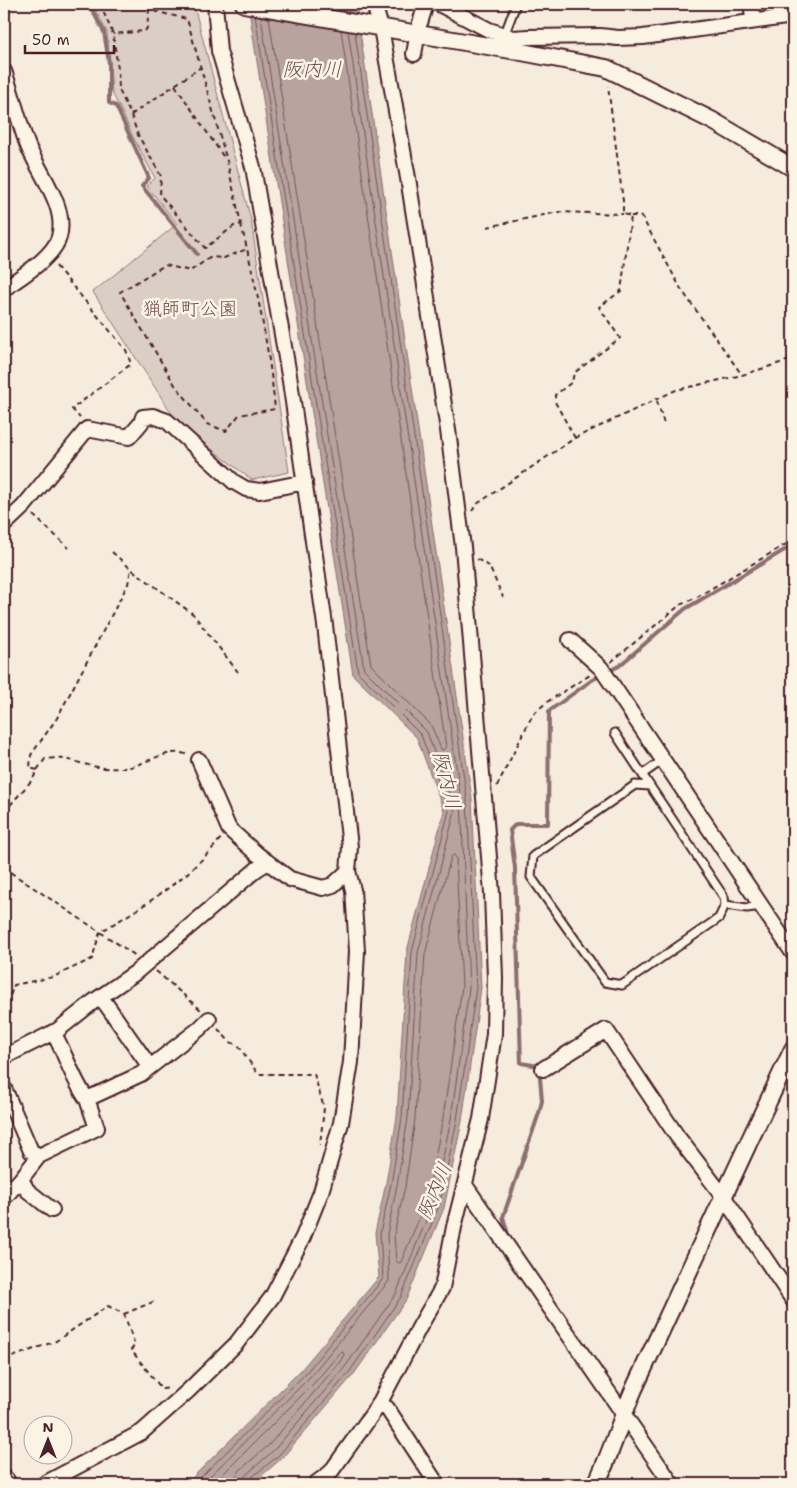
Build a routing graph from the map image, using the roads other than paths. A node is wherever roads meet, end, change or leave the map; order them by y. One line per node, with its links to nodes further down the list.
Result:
1 (215, 4): 16 (street)
2 (244, 4): 11 (street)
3 (374, 4): 11 (street)
4 (426, 4): 10 (street)
5 (439, 4): 12 (street)
6 (516, 4): 12 (lane)
7 (753, 4): 9 (street)
8 (793, 16): 9 (street)
9 (753, 21): 12 (street)
10 (420, 23)
11 (381, 28): 12 (street); 40 (street)
12 (509, 42): 14 (street)
13 (4, 71): 15 (street)
14 (793, 168)
15 (4, 289)
16 (304, 482): 17 (street); 25 (street)
17 (4, 525)
18 (570, 640): 21 (street)
19 (615, 733): 22 (lane)
20 (199, 760): 24 (street)
21 (663, 760): 22 (lane); 27 (street)
22 (644, 774): 23 (lane)
23 (650, 786): 26 (lane); 26 (lane)
24 (268, 862): 25 (street); 29 (street)
25 (348, 871): 49 (street)
26 (724, 905): 27 (lane)
27 (762, 906): 28 (street)
28 (793, 953)
29 (101, 997): 31 (street); 34 (street)
30 (209, 1019): 34 (street)
31 (53, 1032): 33 (street); 37 (street)
32 (793, 1049): 41 (street)
33 (4, 1057)
34 (150, 1067): 37 (street)
35 (543, 1069): 41 (street)
36 (4, 1088): 38 (street)
37 (86, 1099): 38 (street)
38 (39, 1156): 39 (street)
39 (21, 1179): 42 (street); 43 (street)
40 (465, 1185): 45 (street); 46 (street)
41 (723, 1196): 44 (street); 46 (street)
42 (4, 1198)
43 (52, 1210)
44 (793, 1300)
45 (378, 1406): 50 (street); 51 (street)
46 (623, 1415): 52 (street); 53 (street)
47 (4, 1477): 48 (street)
48 (6, 1484)
49 (44, 1484)
50 (315, 1484)
51 (437, 1484)
52 (596, 1484)
53 (672, 1484)

